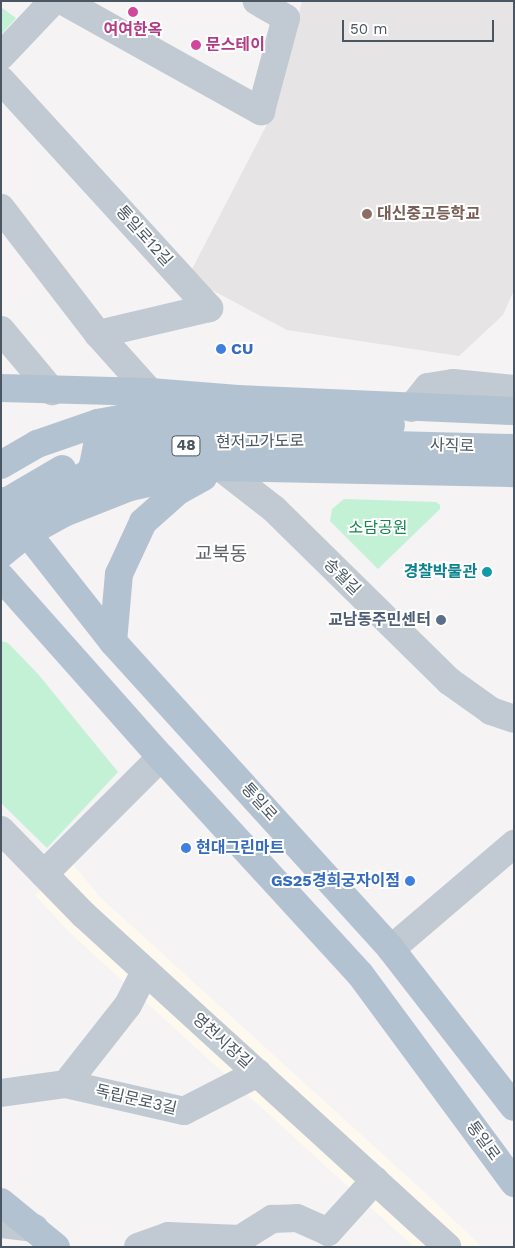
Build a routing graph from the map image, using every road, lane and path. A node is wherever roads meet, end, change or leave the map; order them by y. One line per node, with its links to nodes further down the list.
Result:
1 (53, 1): 4 (street)
2 (63, 1): 3 (street)
3 (256, 1)
4 (1, 56)
5 (1, 80): 8 (street, 통일로12길)
6 (1, 208): 8 (street)
7 (1, 330): 12 (street)
8 (98, 334): 13 (street)
9 (1, 388): 12 (main road)
10 (266, 390): 17 (street)
11 (514, 390): 17 (street)
12 (52, 391): 13 (main road)
13 (150, 392): 14 (main road)
14 (240, 404): 16 (main road); 17 (main road); 22 (street)
15 (514, 411): 17 (main road)
16 (124, 417): 20 (main road); 24 (main road)
17 (403, 419): 18 (main road, 사직로 / 48); 19 (main road, 사직로 / 48); 26 (main road, 현저고가도로 / 48, bridge); 28 (main road, 현저고가도로 / 48, bridge)
18 (514, 430)
19 (514, 448)
20 (1, 465)
21 (220, 467): 22 (main road); 24 (main road); 27 (street, 송월길); 33 (main road)
22 (252, 469): 23 (main road); 27 (street)
23 (514, 473)
24 (130, 487): 28 (main road)
25 (1, 500): 28 (main road, 통일로)
26 (1, 505)
27 (274, 509): 34 (street, 송월길)
28 (14, 532): 29 (main road); 33 (main road, 통일로)
29 (1, 554)
30 (1, 577): 32 (main road, 통일로)
31 (1, 605): 32 (main road)
32 (35, 615): 35 (main road, 통일로)
33 (113, 642): 39 (main road, 통일로)
34 (514, 719)
35 (161, 757): 38 (street); 41 (main road, 통일로)
36 (1, 830): 38 (street, 영천시장길)
37 (514, 844): 39 (street)
38 (44, 874): 40 (street, 영천시장길)
39 (391, 948): 41 (main road); 45 (main road, 통일로)
40 (145, 971): 42 (street, 영천시장길); 43 (street, 독립문로3길)
41 (360, 974): 47 (main road, 통일로)
42 (258, 1073): 43 (street, 독립문로3길); 46 (street, 영천시장길)
43 (66, 1084): 44 (street, 독립문로3길)
44 (1, 1093)
45 (514, 1107)
46 (375, 1180): 50 (street); 53 (street, 영천시장길)
47 (514, 1183)
48 (1, 1202): 49 (main road)
49 (20, 1232): 51 (main road)
50 (327, 1240): 52 (street)
51 (56, 1247)
52 (138, 1247)
53 (447, 1247)

